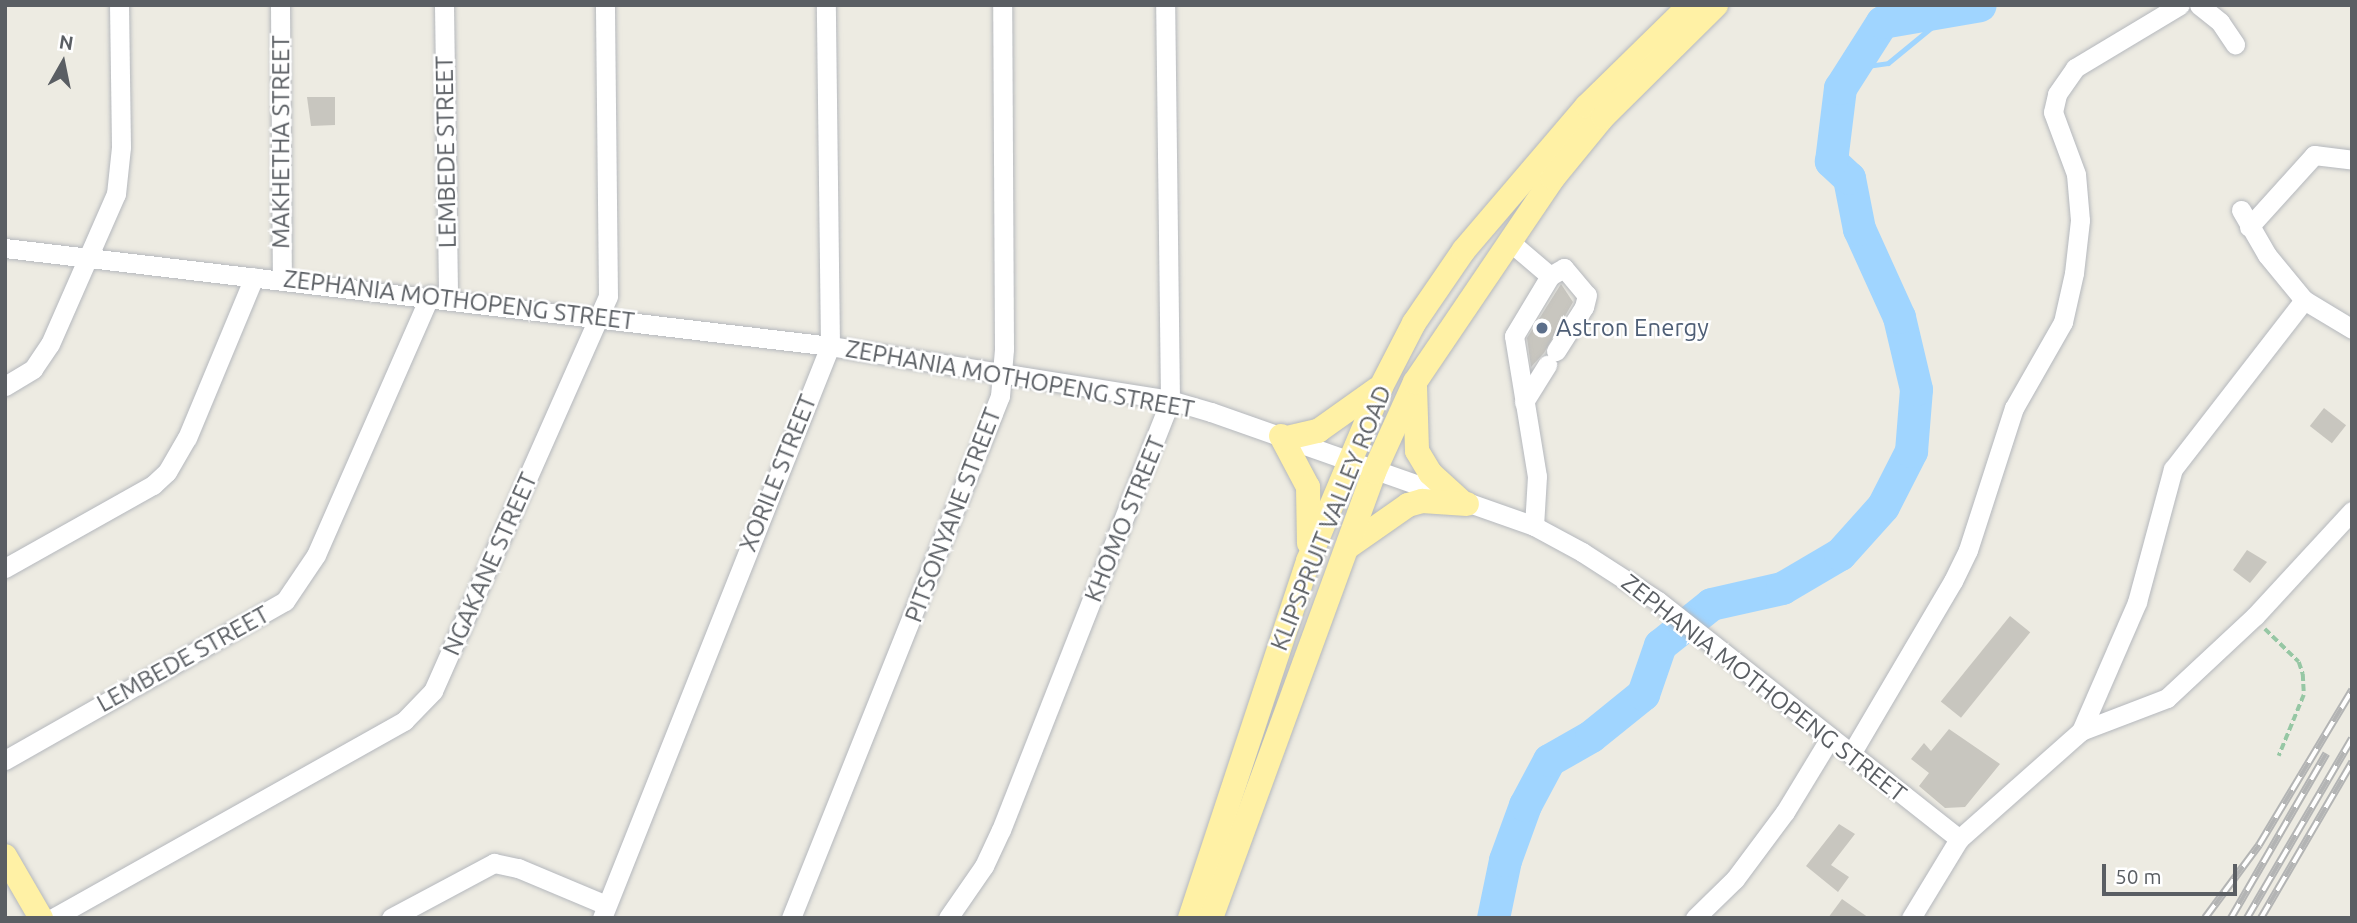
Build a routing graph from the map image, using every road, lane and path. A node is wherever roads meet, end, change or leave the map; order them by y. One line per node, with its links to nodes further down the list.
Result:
1 (119, 5): 16 (street)
2 (280, 5): 19 (street, MAKHETHA STREET)
3 (444, 5): 20 (street, LEMBEDE STREET)
4 (605, 5): 22 (street, NGAKANE STREET)
5 (826, 5): 24 (street, XORILE STREET)
6 (1002, 5): 25 (street, PITSONYANE STREET)
7 (1165, 5): 29 (street, KHOMO STREET)
8 (1690, 5): 28 (main road, KLIPSPRUIT VALLEY ROAD)
9 (1716, 5): 14 (main road, KLIPSPRUIT VALLEY ROAD)
10 (2180, 5): 43 (street)
11 (2199, 5): 12 (street)
12 (2235, 44)
13 (2352, 160): 21 (street)
14 (1509, 241): 17 (street); 26 (main road, KLIPSPRUIT VALLEY ROAD)
15 (5, 248): 16 (street, ZEPHANIA MOTHOPENG STREET)
16 (88, 259): 18 (street, ZEPHANIA MOTHOPENG STREET); 27 (street)
17 (1550, 276): 30 (street); 30 (street)
18 (254, 277): 19 (street, ZEPHANIA MOTHOPENG STREET); 39 (street, MAKHETHA STREET)
19 (282, 278): 20 (street, ZEPHANIA MOTHOPENG STREET)
20 (439, 297): 22 (street, ZEPHANIA MOTHOPENG STREET); 45 (street, LEMBEDE STREET)
21 (2304, 300): 23 (street); 41 (street)
22 (602, 317): 24 (street, ZEPHANIA MOTHOPENG STREET); 50 (street, NGAKANE STREET)
23 (2352, 329)
24 (830, 346): 25 (street, ZEPHANIA MOTHOPENG STREET); 48 (street, XORILE STREET)
25 (1003, 374): 29 (street, ZEPHANIA MOTHOPENG STREET); 52 (street, PITSONYANE STREET)
26 (1415, 382): 33 (main road, KLIPSPRUIT VALLEY ROAD); 34 (main road)
27 (5, 386)
28 (1381, 387): 31 (main road); 32 (main road, KLIPSPRUIT VALLEY ROAD)
29 (1170, 400): 31 (street, ZEPHANIA MOTHOPENG STREET); 53 (street, KHOMO STREET)
30 (1524, 402): 36 (street)
31 (1284, 437): 32 (street, ZEPHANIA MOTHOPENG STREET); 38 (main road)
32 (1347, 463): 33 (street, ZEPHANIA MOTHOPENG STREET); 38 (main road, KLIPSPRUIT VALLEY ROAD)
33 (1374, 472): 34 (street, ZEPHANIA MOTHOPENG STREET); 37 (main road, KLIPSPRUIT VALLEY ROAD)
34 (1464, 503): 36 (street, ZEPHANIA MOTHOPENG STREET); 37 (main road)
35 (2352, 511): 40 (street)
36 (1534, 526): 42 (street, ZEPHANIA MOTHOPENG STREET)
37 (1347, 548): 55 (main road, KLIPSPRUIT VALLEY ROAD)
38 (1308, 561): 54 (main road, KLIPSPRUIT VALLEY ROAD)
39 (5, 568)
40 (2255, 616): 41 (street); 44 (path)
41 (2081, 731): 46 (street)
42 (1830, 738): 43 (street, ZEPHANIA MOTHOPENG STREET); 56 (street)
43 (1851, 754): 46 (street, ZEPHANIA MOTHOPENG STREET)
44 (2278, 756)
45 (5, 760)
46 (1959, 839): 57 (street)
47 (5, 856): 49 (main road)
48 (604, 912): 51 (street)
49 (41, 918)
50 (53, 918)
51 (391, 918)
52 (791, 918)
53 (948, 918)
54 (1190, 918)
55 (1210, 918)
56 (1695, 918)
57 (1911, 918)

